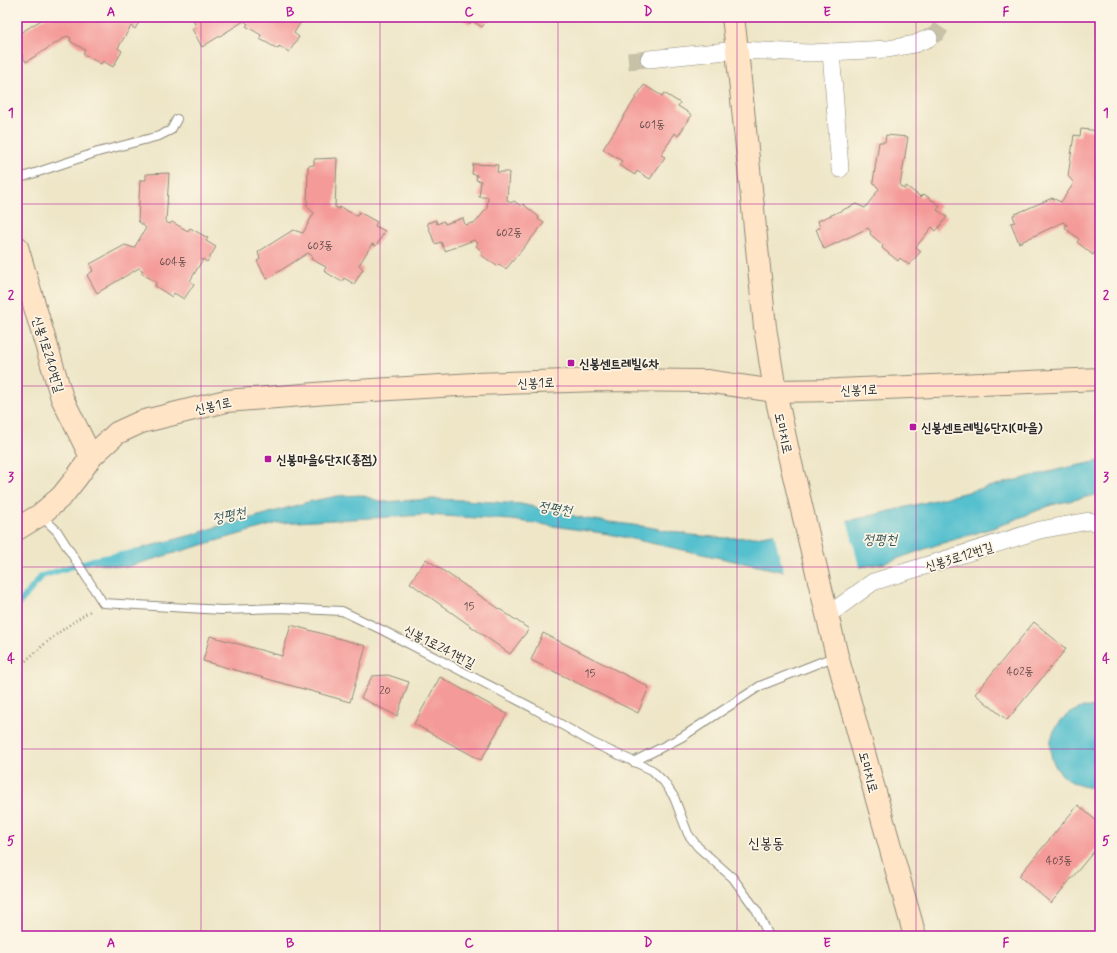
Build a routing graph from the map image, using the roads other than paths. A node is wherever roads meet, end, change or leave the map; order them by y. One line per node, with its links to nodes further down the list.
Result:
1 (733, 17): 3 (street, 도마치로)
2 (929, 38): 4 (street)
3 (737, 50): 4 (street); 5 (street); 11 (street, 도마치로)
4 (831, 52): 7 (street)
5 (649, 59)
6 (177, 120): 8 (lane)
7 (840, 169)
8 (17, 179)
9 (17, 247): 12 (street, 신봉1로240번길)
10 (1100, 379): 11 (street, 신봉1로)
11 (775, 391): 12 (street, 신봉1로); 16 (street, 도마치로)
12 (91, 457): 13 (street, 신봉1로)
13 (40, 514): 15 (street, 신봉1로); 18 (lane, 신봉1로241번길)
14 (1100, 523): 16 (street, 신봉3로12번길)
15 (17, 529)
16 (826, 611): 17 (street, 도마치로)
17 (837, 656): 18 (lane); 20 (street, 도마치로)
18 (634, 762): 19 (lane, 신봉1로241번길)
19 (769, 936)
20 (915, 936)

